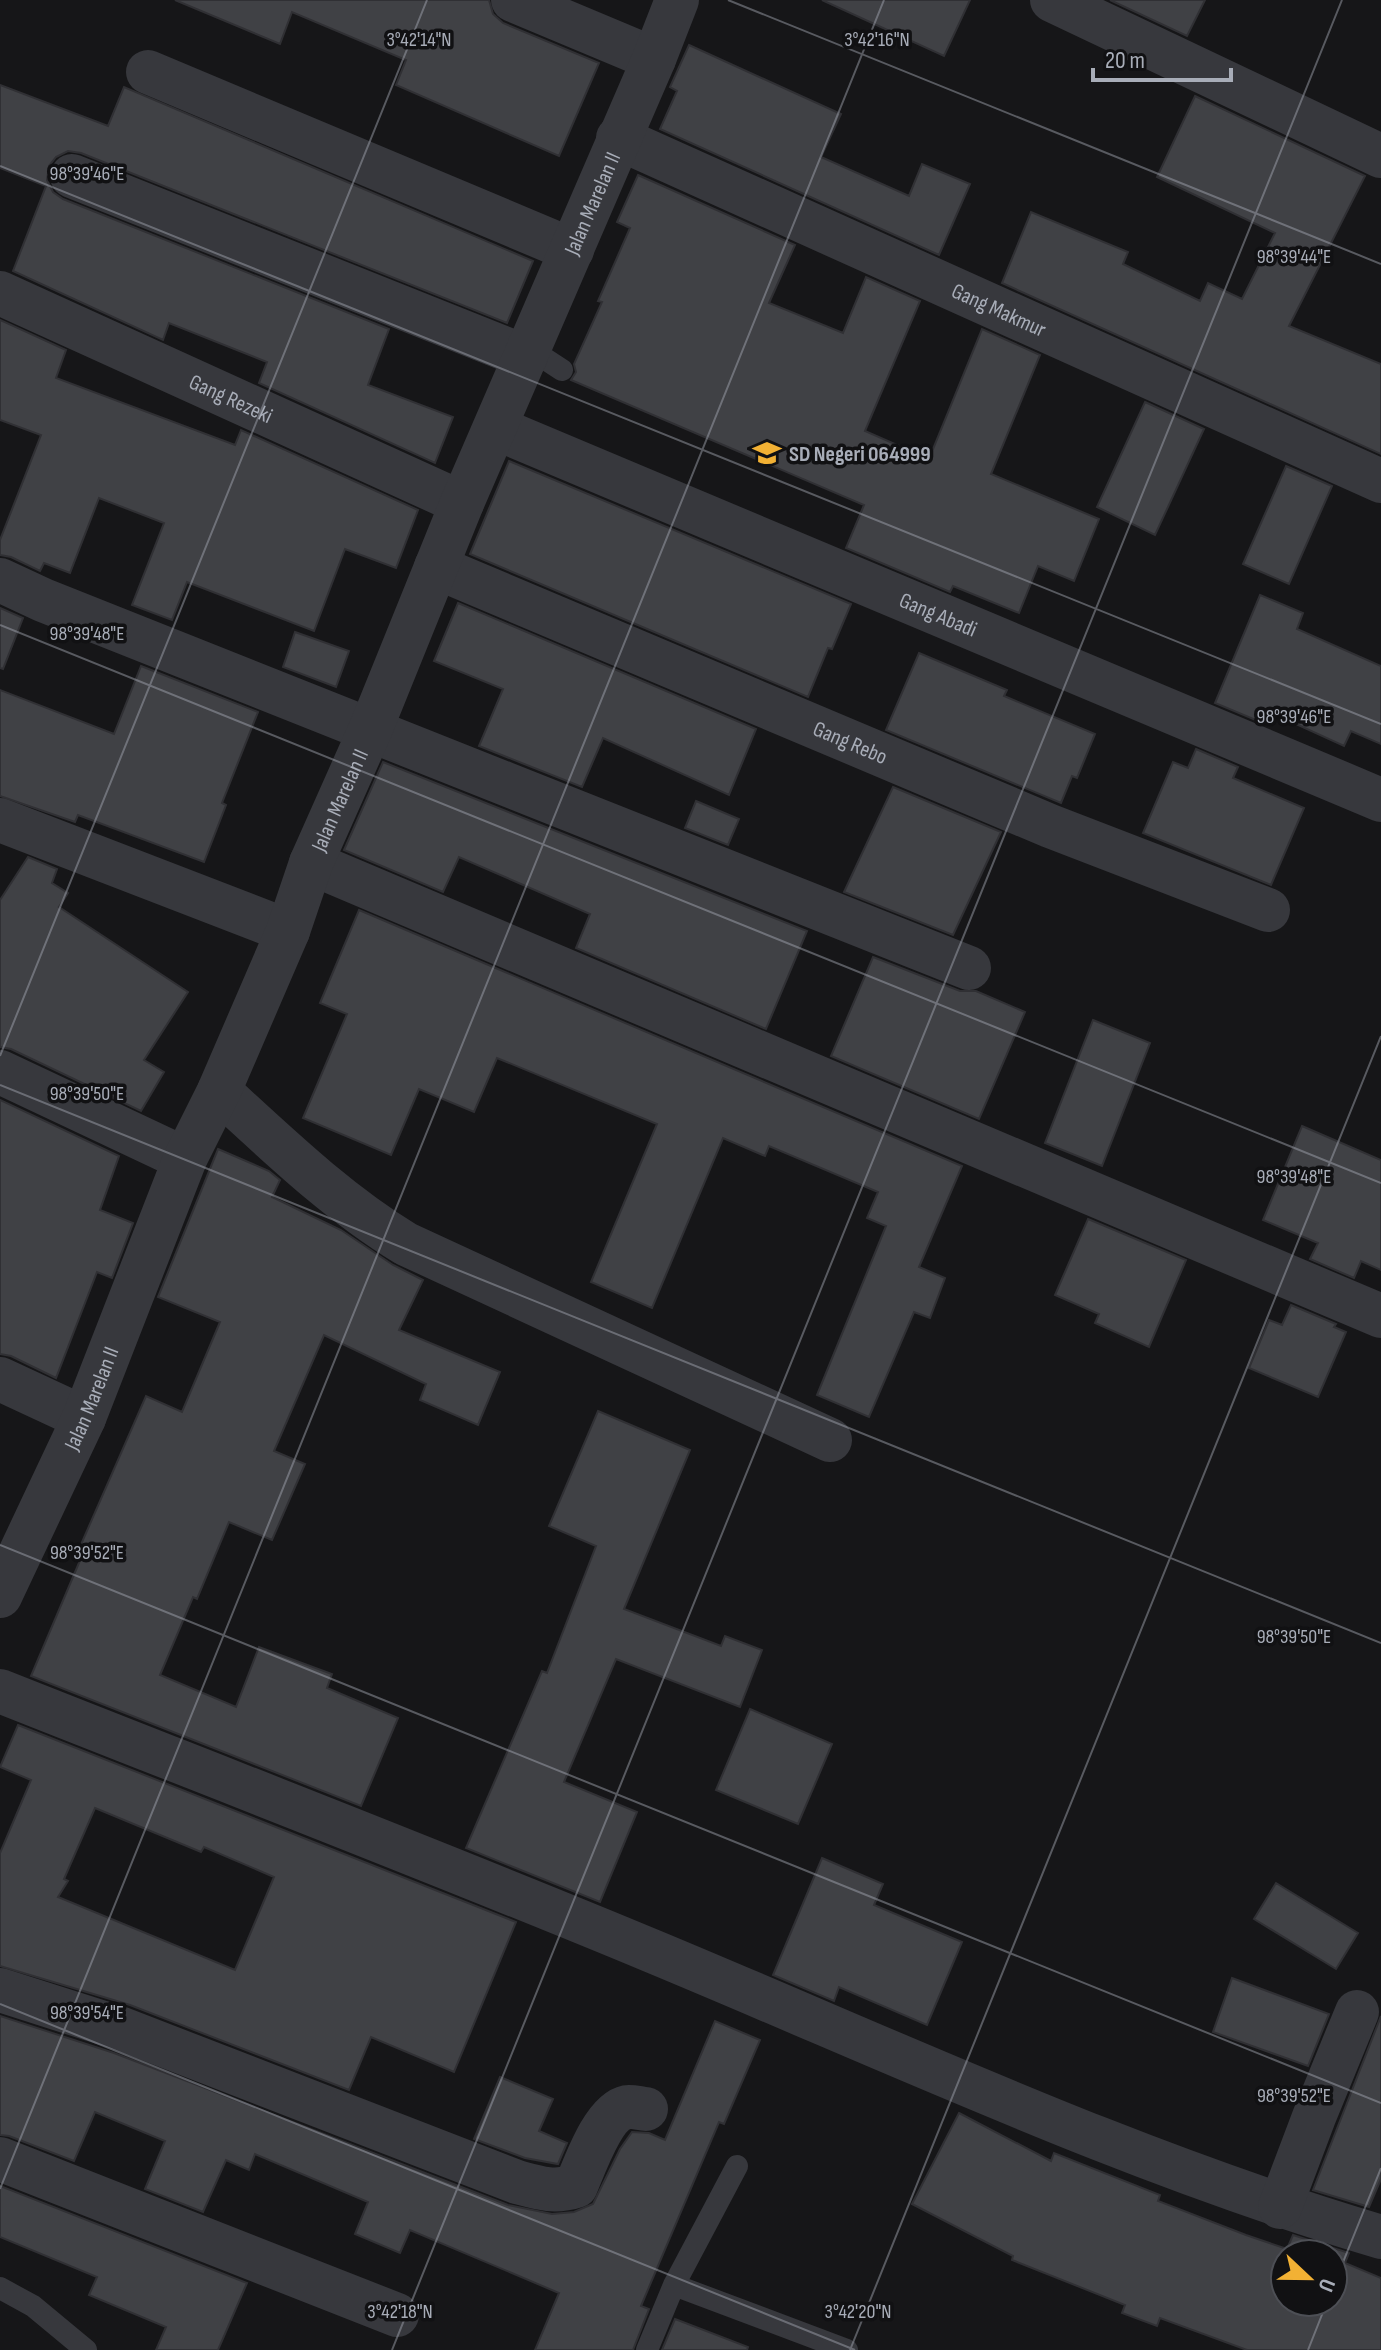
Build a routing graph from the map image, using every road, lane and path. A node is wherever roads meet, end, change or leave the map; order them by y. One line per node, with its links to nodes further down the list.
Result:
1 (513, 0): 4 (street)
2 (677, 0): 4 (street, Jalan Marelan II)
3 (1052, 0): 7 (street)
4 (654, 59): 6 (street, Jalan Marelan II)
5 (148, 72): 9 (street)
6 (618, 138): 9 (street, Jalan Marelan II); 13 (street, Gang Makmur)
7 (1381, 156)
8 (72, 176): 11 (street)
9 (572, 250): 11 (street, Jalan Marelan II)
10 (0, 293): 14 (street, Gang Rezeki)
11 (539, 359): 12 (street, Jalan Marelan II)
12 (496, 428): 14 (street, Jalan Marelan II); 18 (street, Gang Abadi)
13 (1381, 481)
14 (462, 503): 15 (street, Jalan Marelan II)
15 (436, 567): 17 (street, Jalan Marelan II); 21 (street, Gang Rebo)
16 (0, 580): 17 (street)
17 (371, 728): 20 (street, Jalan Marelan II); 23 (street)
18 (1381, 800)
19 (0, 820): 22 (street)
20 (311, 863): 22 (street, Jalan Marelan II); 27 (street)
21 (1268, 910)
22 (288, 931): 25 (street, Jalan Marelan II)
23 (969, 968)
24 (0, 1072): 26 (street)
25 (219, 1091): 26 (street, Jalan Marelan II); 30 (street)
26 (185, 1159): 29 (street, Jalan Marelan II)
27 (1381, 1316)
28 (0, 1379): 29 (street)
29 (84, 1418): 31 (street, Jalan Marelan II)
30 (830, 1440)
31 (12, 1534): 32 (street, Jalan Marelan II)
32 (0, 1596)
33 (0, 1691): 39 (street)
34 (0, 1990): 36 (street)
35 (1357, 2012): 39 (street)
36 (646, 2109)
37 (0, 2159): 43 (street)
38 (737, 2166): 41 (lane)
39 (1280, 2207): 40 (street)
40 (1381, 2237)
41 (674, 2285): 45 (lane); 46 (lane)
42 (0, 2288): 44 (lane)
43 (397, 2315)
44 (86, 2350)
45 (647, 2350)
46 (847, 2350)

